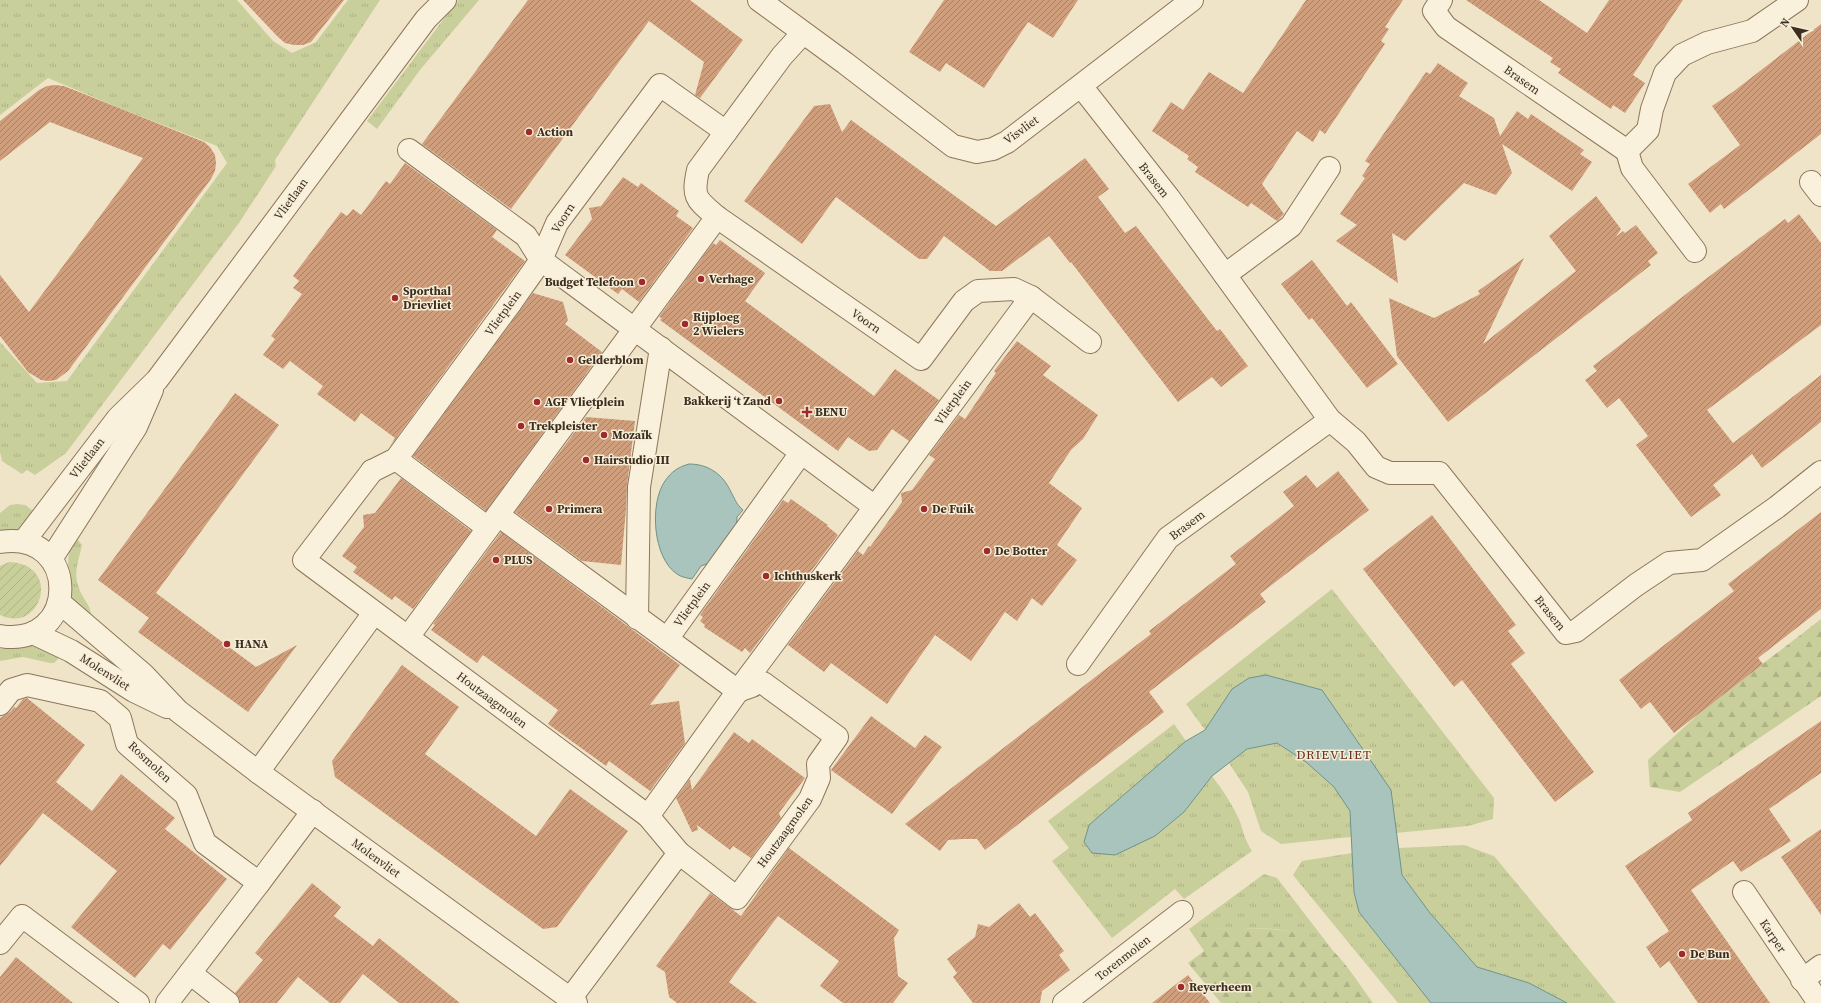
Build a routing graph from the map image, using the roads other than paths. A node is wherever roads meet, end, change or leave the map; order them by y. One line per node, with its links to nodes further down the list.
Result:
1 (445, 0): 7 (street, Vlietlaan)
2 (759, 0): 8 (street, Visvliet)
3 (776, 0): 8 (street, Visvliet)
4 (1192, 0): 9 (street, Visvliet)
5 (1441, 0): 12 (street, Brasem)
6 (1797, 0): 12 (street)
7 (430, 9): 22 (street, Vlietlaan)
8 (803, 33): 9 (street, Visvliet); 10 (street, Voorn)
9 (1081, 86): 17 (street, Brasem)
10 (726, 132): 14 (street, Voorn); 16 (street, Voorn)
11 (409, 150): 16 (street)
12 (1627, 151): 15 (street)
13 (1329, 168): 17 (street)
14 (717, 217): 18 (street, Voorn); 19 (street)
15 (1697, 254)
16 (541, 260): 19 (street); 25 (street, Vlietplein)
17 (1226, 275): 23 (street, Brasem)
18 (1031, 297): 20 (street, Voorn); 28 (street, Vlietplein)
19 (635, 329): 21 (street); 29 (street)
20 (1090, 342)
21 (661, 348): 24 (street); 35 (street)
22 (157, 380): 30 (street, Vlietlaan); 32 (street, Vlietlaan)
23 (1330, 420): 27 (street, Brasem); 40 (street, Brasem)
24 (801, 453): 28 (street); 39 (street, Vlietplein)
25 (396, 459): 26 (street, Vlietplein); 29 (street, Vlietplein)
26 (372, 471): 34 (street, Houtzaagmolen)
27 (1821, 472)
28 (876, 507): 41 (street, Vlietplein)
29 (493, 521): 35 (street, Vlietplein); 38 (street)
30 (24, 541): 31 (street); 32 (street)
31 (0, 542)
32 (51, 559): 33 (street)
33 (59, 602): 36 (street); 43 (street, Molenvliet)
34 (374, 612): 38 (street, Houtzaagmolen); 44 (street)
35 (638, 618): 39 (street, Vlietplein)
36 (33, 633): 37 (street); 43 (street, Molenvliet)
37 (0, 636)
38 (408, 637): 46 (street, Houtzaagmolen)
39 (667, 639): 41 (street, Vlietplein)
40 (1078, 664)
41 (738, 691): 46 (street); 47 (street, Houtzaagmolen)
42 (0, 704): 48 (street, Rosmolen)
43 (178, 712): 44 (street, Molenvliet)
44 (258, 772): 45 (street, Molenvliet)
45 (314, 811): 48 (street); 55 (street, Molenvliet)
46 (648, 816): 47 (street, Houtzaagmolen)
47 (679, 853): 55 (street)
48 (258, 883): 53 (street)
49 (1744, 892): 54 (street, Karper)
50 (1182, 912): 59 (street, Torenmolen)
51 (0, 943): 56 (street)
52 (1821, 966): 54 (street)
53 (190, 973): 57 (street); 58 (street)
54 (1802, 980): 60 (street, Karper)
55 (573, 1001)
56 (138, 1003)
57 (167, 1003)
58 (228, 1003)
59 (1064, 1003)
60 (1819, 1003)

